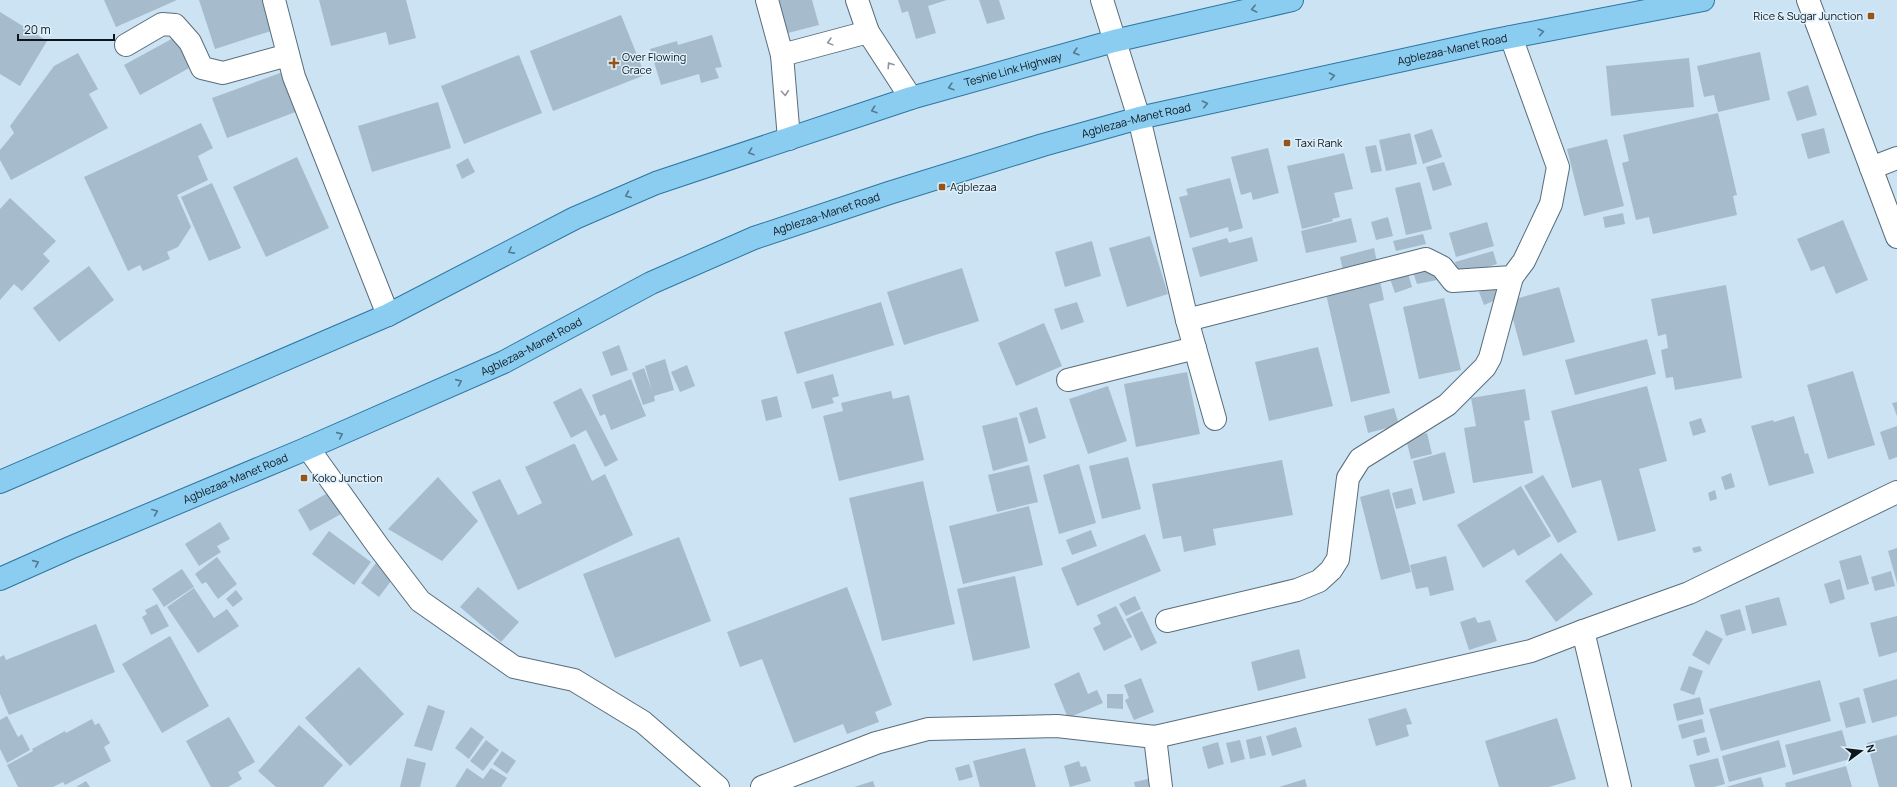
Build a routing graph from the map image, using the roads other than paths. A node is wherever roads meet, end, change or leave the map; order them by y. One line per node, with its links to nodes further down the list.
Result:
1 (274, 0): 12 (street)
2 (767, 0): 13 (street)
3 (857, 0): 8 (street)
4 (1102, 0): 10 (street)
5 (1292, 0): 10 (main road, one-way to 10)
6 (1703, 0): 9 (main road, Agblezaa-Manet Road, one-way to 6)
7 (1808, 0): 18 (street)
8 (868, 32): 13 (street, one-way to 13); 14 (street, one-way to 8)
9 (1511, 38): 15 (main road, Agblezaa-Manet Road, one-way to 9); 20 (street)
10 (1114, 41): 14 (main road, Teshie Link Highway, one-way to 14); 15 (street)
11 (126, 45): 12 (street)
12 (288, 55): 21 (street)
13 (782, 55): 16 (street, one-way to 16)
14 (911, 98): 16 (main road, one-way to 16)
15 (1139, 118): 22 (street); 26 (main road, Agblezaa-Manet Road, one-way to 15)
16 (789, 139): 21 (main road, one-way to 21)
17 (1897, 158): 18 (street)
18 (1871, 168): 19 (street)
19 (1897, 237)
20 (1512, 277): 22 (street); 30 (street)
21 (388, 315): 27 (main road)
22 (1187, 320): 23 (street)
23 (1195, 348): 24 (street); 25 (street)
24 (1068, 380)
25 (1215, 419)
26 (308, 448): 29 (main road, Agblezaa-Manet Road, one-way to 26); 33 (street)
27 (0, 482)
28 (1897, 492): 31 (street)
29 (0, 579)
30 (1167, 621)
31 (1583, 631): 32 (street); 36 (street)
32 (1155, 737): 34 (street); 35 (street)
33 (718, 787)
34 (762, 787)
35 (1161, 787)
36 (1620, 787)

